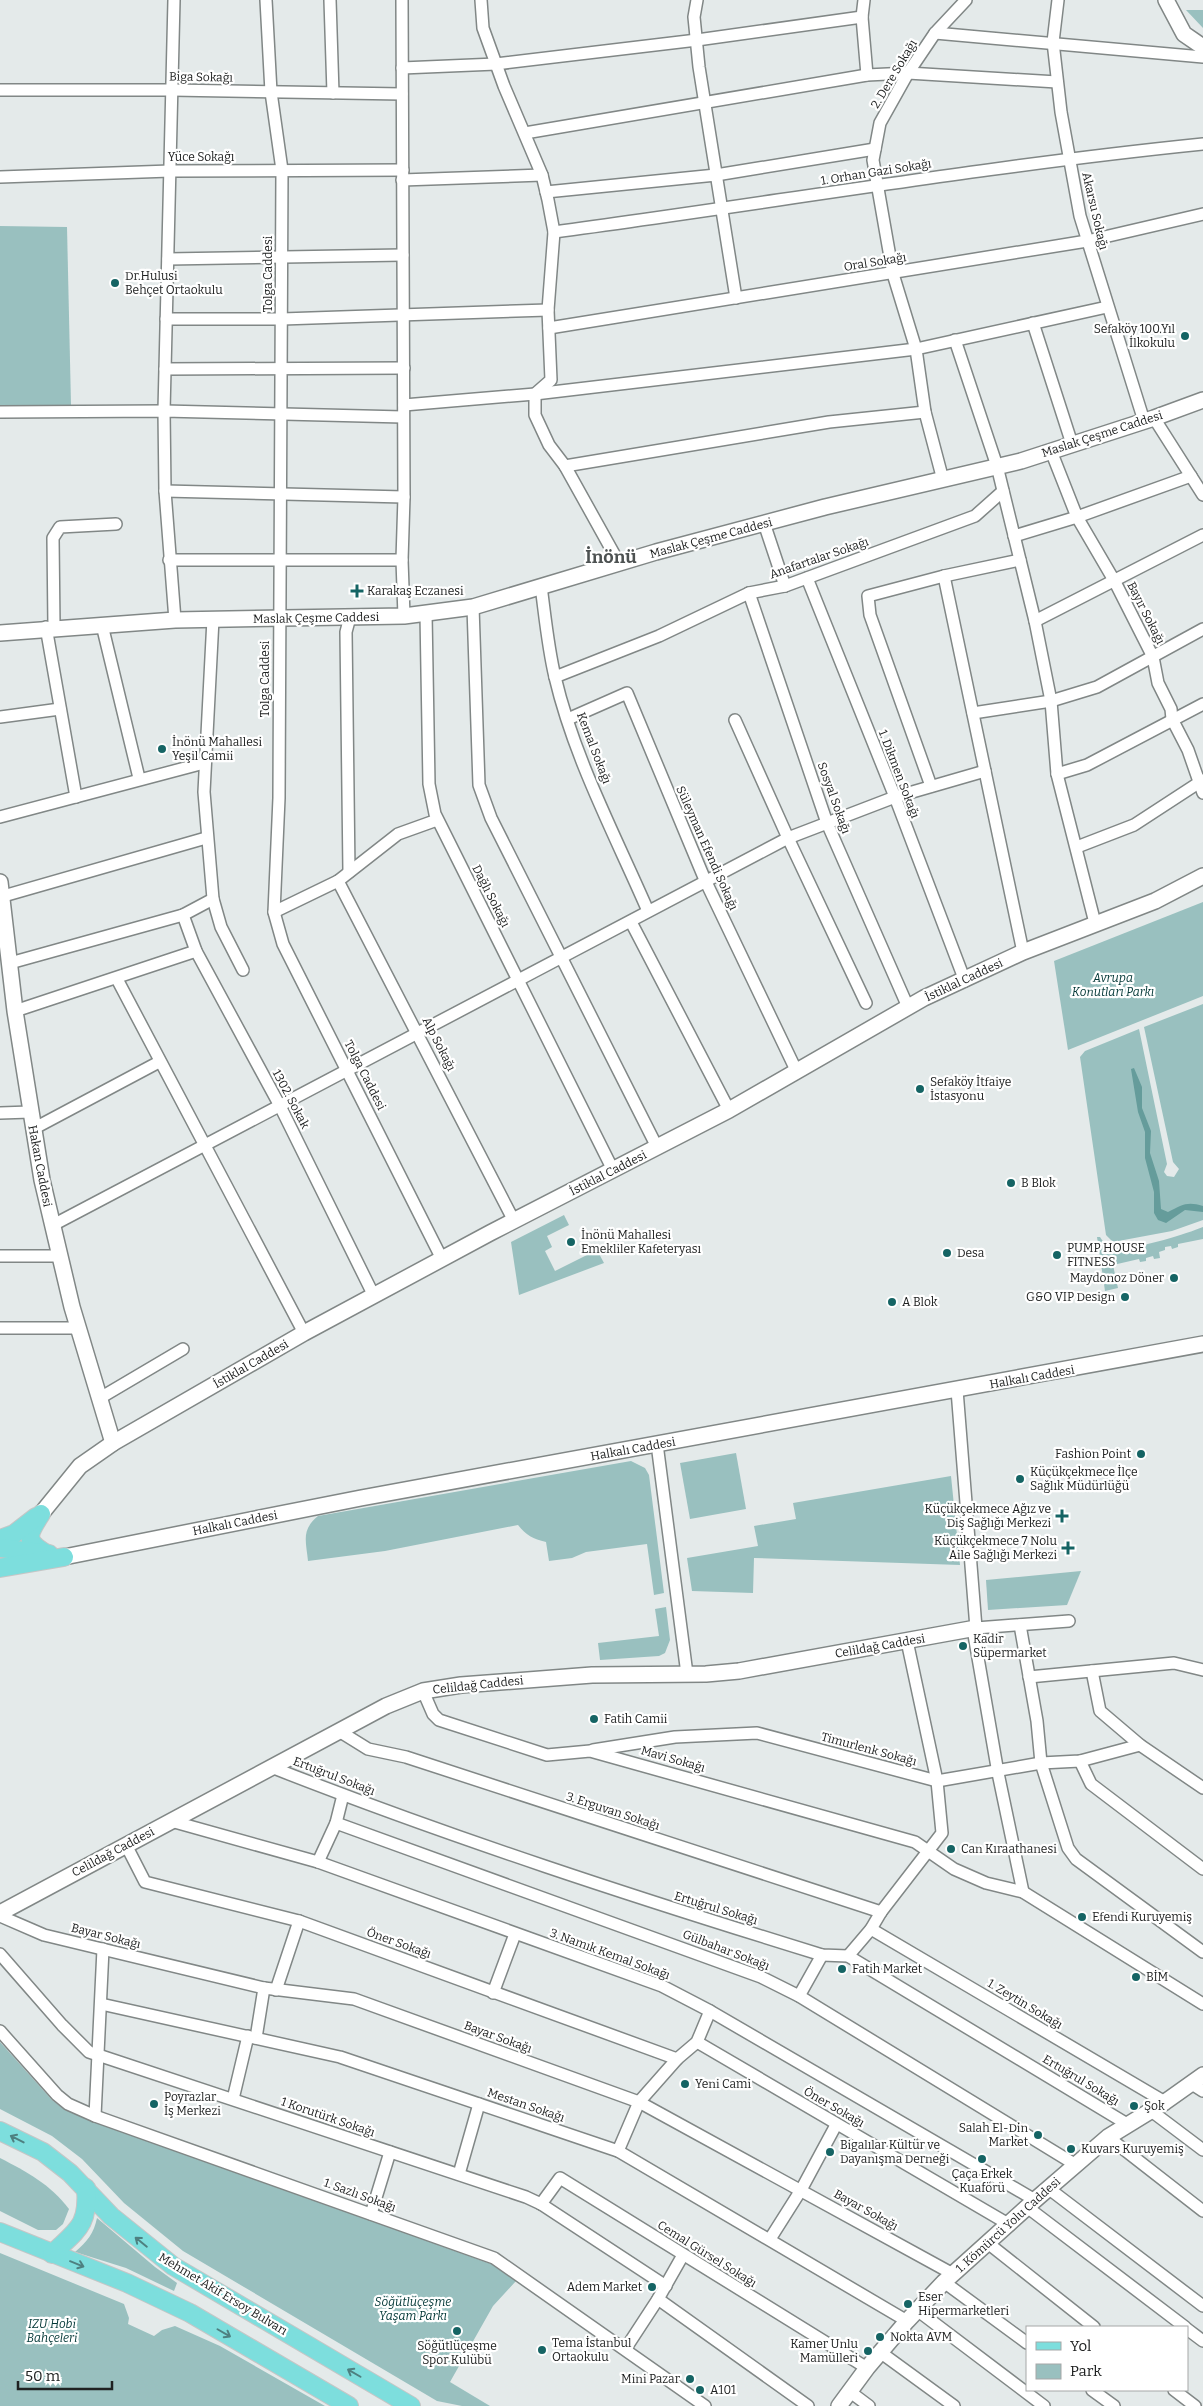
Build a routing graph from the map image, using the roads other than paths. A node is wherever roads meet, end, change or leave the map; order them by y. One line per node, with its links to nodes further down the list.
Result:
1 (174, 0): 23 (street)
2 (266, 0): 24 (street, Tolga Caddesi)
3 (330, 0): 25 (street)
4 (402, 0): 18 (street)
5 (481, 0): 17 (street)
6 (697, 0): 13 (street)
7 (864, 0): 11 (street)
8 (963, 0): 12 (street, 2. Dere Sokağı)
9 (1058, 0): 14 (street, Akarsu Sokağı)
10 (1166, 0): 15 (street)
11 (862, 17): 13 (street); 20 (street)
12 (935, 33): 14 (street); 19 (street, 2. Dere Sokağı)
13 (697, 40): 17 (street); 27 (street)
14 (1053, 42): 16 (street); 21 (street, Akarsu Sokağı)
15 (1203, 47)
16 (1203, 57)
17 (496, 64): 18 (street); 28 (street)
18 (402, 68): 26 (street)
19 (908, 73): 20 (street); 21 (street); 30 (street, 2. Dere Sokağı)
20 (868, 75): 27 (street)
21 (1057, 82): 31 (street, Akarsu Sokağı)
22 (0, 90): 23 (street, Biga Sokağı)
23 (172, 90): 24 (street, Biga Sokağı); 32 (street)
24 (271, 92): 25 (street, Biga Sokağı); 33 (street, Tolga Caddesi)
25 (333, 93): 26 (street, Biga Sokağı)
26 (402, 94): 34 (street)
27 (705, 104): 28 (street); 36 (street)
28 (525, 133): 35 (street)
29 (1203, 144): 31 (street, 1. Orhan Gazi Sokağı)
30 (875, 149): 36 (street); 38 (street, 2. Dere Sokağı)
31 (1069, 158): 38 (street, 1. Orhan Gazi Sokağı); 43 (street, Akarsu Sokağı)
32 (170, 170): 33 (street, Yüce Sokağı); 37 (street, Yüce Sokağı); 46 (street)
33 (282, 170): 34 (street, Yüce Sokağı); 45 (street, Tolga Caddesi)
34 (402, 175): 35 (street, Yüce Sokağı); 44 (street)
35 (542, 175): 39 (street)
36 (716, 175): 39 (street); 40 (street)
37 (0, 177)
38 (876, 185): 40 (street, 1. Orhan Gazi Sokağı); 47 (street, 2. Dere Sokağı)
39 (546, 192): 42 (street)
40 (722, 210): 42 (street, 1. Orhan Gazi Sokağı); 48 (street)
41 (1203, 214): 43 (street, Oral Sokağı)
42 (554, 232): 50 (street)
43 (1087, 241): 47 (street, Oral Sokağı); 49 (street, Akarsu Sokağı)
44 (403, 255): 45 (street); 51 (street)
45 (282, 257): 46 (street); 52 (street, Tolga Caddesi)
46 (168, 258): 53 (street)
47 (893, 274): 48 (street, Oral Sokağı); 57 (street, 2. Dere Sokağı)
48 (736, 298): 55 (street, Oral Sokağı)
49 (1107, 307): 54 (street); 68 (street, Akarsu Sokağı)
50 (548, 310): 51 (street); 55 (street)
51 (403, 313): 52 (street); 59 (street)
52 (282, 318): 53 (street); 58 (street, Tolga Caddesi)
53 (166, 319): 60 (street)
54 (1033, 323): 56 (street); 69 (street)
55 (549, 328): 61 (street)
56 (955, 340): 57 (street); 72 (street)
57 (916, 349): 61 (street); 66 (street, 2. Dere Sokağı)
58 (282, 367): 59 (street); 60 (street); 67 (street, Tolga Caddesi)
59 (404, 368): 64 (street)
60 (165, 369): 63 (street)
61 (536, 394): 64 (street); 71 (street)
62 (1203, 400): 68 (street, Maslak Çeşme Caddesi)
63 (164, 411): 65 (street); 67 (street); 75 (street)
64 (403, 411): 67 (street); 79 (street)
65 (0, 412)
66 (926, 412): 71 (street); 74 (street, 2. Dere Sokağı)
67 (282, 413): 77 (street, Tolga Caddesi)
68 (1149, 420): 69 (street, Maslak Çeşme Caddesi); 73 (street, Akarsu Sokağı)
69 (1072, 444): 70 (street, Maslak Çeşme Caddesi)
70 (1051, 451): 72 (street, Maslak Çeşme Caddesi); 80 (street, Bayır Sokağı)
71 (565, 466): 89 (street)
72 (997, 466): 74 (street, Maslak Çeşme Caddesi); 76 (street)
73 (1190, 476): 78 (street, Akarsu Sokağı); 80 (street)
74 (942, 480): 81 (street, Maslak Çeşme Caddesi)
75 (165, 491): 77 (street); 86 (street)
76 (1004, 491): 84 (street); 91 (street, Anafartalar Sokağı)
77 (280, 494): 79 (street); 85 (street, Tolga Caddesi)
78 (1203, 495)
79 (404, 497): 87 (street)
80 (1077, 517): 84 (street); 92 (street, Bayır Sokağı)
81 (764, 523): 89 (street, Maslak Çeşme Caddesi); 94 (street)
82 (116, 524): 105 (street)
83 (1203, 535): 92 (street)
84 (1014, 536): 88 (street)
85 (279, 558): 86 (street); 87 (street); 100 (street, Tolga Caddesi)
86 (169, 560): 102 (street)
87 (402, 560): 98 (street)
88 (1020, 560): 90 (street); 103 (street)
89 (619, 563): 93 (street, Maslak Çeşme Caddesi)
90 (944, 576): 113 (street); 123 (street)
91 (806, 578): 94 (street, Anafartalar Sokağı); 125 (street, 1. Dikmen Sokağı)
92 (1115, 582): 103 (street); 108 (street, Bayır Sokağı)
93 (541, 586): 96 (street, Maslak Çeşme Caddesi); 109 (street, Kemal Sokağı)
94 (785, 586): 95 (street, Anafartalar Sokağı)
95 (749, 593): 109 (street, Anafartalar Sokağı); 128 (street, Sosyal Sokağı)
96 (473, 607): 97 (street, Maslak Çeşme Caddesi); 146 (street)
97 (426, 614): 98 (street, Maslak Çeşme Caddesi); 127 (street, Dağlı Sokağı)
98 (404, 616): 99 (street, Maslak Çeşme Caddesi)
99 (350, 617): 100 (street, Maslak Çeşme Caddesi); 132 (street)
100 (278, 618): 101 (street, Maslak Çeşme Caddesi); 140 (street, Tolga Caddesi)
101 (212, 619): 102 (street, Maslak Çeşme Caddesi); 118 (street)
102 (176, 620): 104 (street, Maslak Çeşme Caddesi)
103 (1035, 621): 110 (street)
104 (102, 625): 105 (street, Maslak Çeşme Caddesi); 121 (street)
105 (50, 627): 107 (street, Maslak Çeşme Caddesi); 112 (street)
106 (1203, 629): 108 (street)
107 (0, 632)
108 (1153, 657): 110 (street); 115 (street, Bayır Sokağı)
109 (555, 677): 116 (street, Kemal Sokağı)
110 (1051, 701): 113 (street); 120 (street)
111 (1203, 704): 115 (street)
112 (60, 709): 114 (street); 124 (street)
113 (973, 713): 119 (street)
114 (0, 717)
115 (1172, 719): 120 (street); 122 (street, Bayır Sokağı)
116 (568, 720): 134 (street, Süleyman Efendi Sokağı); 139 (street, Kemal Sokağı)
117 (736, 720): 130 (street)
118 (204, 763): 121 (street); 129 (street)
119 (984, 771): 123 (street); 145 (street)
120 (1057, 774): 131 (street)
121 (140, 778): 124 (street)
122 (1202, 785): 131 (street)
123 (931, 786): 125 (street)
124 (76, 797): 126 (street)
125 (895, 797): 128 (street); 151 (street, 1. Dikmen Sokağı)
126 (0, 817)
127 (437, 820): 132 (street); 150 (street, Dağlı Sokağı)
128 (827, 823): 130 (street); 153 (street, Sosyal Sokağı)
129 (206, 838): 137 (street); 138 (street)
130 (788, 838): 134 (street); 152 (street)
131 (1077, 847): 143 (street)
132 (349, 872): 135 (street)
133 (1203, 876): 143 (street, İstiklal Caddesi)
134 (705, 880): 139 (street); 158 (street, Süleyman Efendi Sokağı)
135 (338, 881): 140 (street); 155 (street, Alp Sokağı)
136 (0, 882): 137 (street, Hakan Caddesi)
137 (2, 897): 148 (street, Hakan Caddesi)
138 (213, 899): 141 (street); 147 (street)
139 (648, 911): 142 (street)
140 (274, 912): 157 (street, Tolga Caddesi)
141 (183, 916): 144 (street, 1302. Sokak); 148 (street)
142 (631, 922): 146 (street); 160 (street)
143 (1096, 923): 145 (street, İstiklal Caddesi)
144 (196, 951): 149 (street); 159 (street, 1302. Sokak)
145 (1023, 952): 151 (street, İstiklal Caddesi)
146 (561, 958): 150 (street); 165 (street)
147 (243, 970)
148 (7, 971): 154 (street, Hakan Caddesi)
149 (117, 979): 154 (street); 156 (street)
150 (517, 980): 155 (street); 166 (street, Dağlı Sokağı)
151 (965, 981): 153 (street, İstiklal Caddesi)
152 (866, 1003)
153 (908, 1007): 158 (street, İstiklal Caddesi)
154 (15, 1011): 161 (street, Hakan Caddesi)
155 (417, 1032): 157 (street); 167 (street, Alp Sokağı)
156 (159, 1062): 163 (street); 164 (street)
157 (346, 1069): 159 (street); 171 (street, Tolga Caddesi)
158 (796, 1070): 160 (street, İstiklal Caddesi)
159 (280, 1106): 164 (street); 172 (street, 1302. Sokak)
160 (729, 1110): 165 (street, İstiklal Caddesi)
161 (30, 1112): 162 (street); 163 (street, Hakan Caddesi)
162 (0, 1113)
163 (34, 1129): 168 (street, Hakan Caddesi)
164 (204, 1146): 168 (street); 175 (street)
165 (657, 1147): 166 (street, İstiklal Caddesi)
166 (614, 1170): 167 (street, İstiklal Caddesi)
167 (514, 1221): 171 (street, İstiklal Caddesi)
168 (52, 1225): 170 (street, Hakan Caddesi)
169 (0, 1256): 170 (street)
170 (59, 1256): 174 (street, Hakan Caddesi)
171 (442, 1259): 172 (street, İstiklal Caddesi)
172 (374, 1296): 175 (street, İstiklal Caddesi)
173 (0, 1328): 174 (street)
174 (78, 1328): 179 (street, Hakan Caddesi)
175 (304, 1333): 180 (street, İstiklal Caddesi)
176 (1203, 1344): 178 (street, Halkalı Caddesi)
177 (183, 1349): 179 (street)
178 (957, 1390): 181 (street, Halkalı Caddesi); 192 (street)
179 (100, 1398): 180 (street, Hakan Caddesi)
180 (113, 1443): 182 (street, İstiklal Caddesi)
181 (657, 1444): 187 (street, Halkalı Caddesi); 196 (street)
182 (41, 1514): 183 (main road); 184 (main road)
183 (30, 1531): 185 (main road); 186 (main road)
184 (0, 1539)
185 (8, 1549): 186 (main road, Halkalı Caddesi); 188 (main road)
186 (45, 1553): 187 (main road, Halkalı Caddesi)
187 (64, 1557): 189 (main road, Halkalı Caddesi)
188 (0, 1558)
189 (0, 1568)
190 (1069, 1622): 191 (street)
191 (1020, 1624): 192 (street); 197 (street)
192 (975, 1628): 193 (street, Celildağ Caddesi); 205 (street)
193 (907, 1641): 196 (street, Celildağ Caddesi); 206 (street)
194 (1203, 1670): 195 (street)
195 (1092, 1671): 197 (street); 200 (street)
196 (687, 1674): 198 (street, Celildağ Caddesi)
197 (1029, 1677): 203 (street)
198 (423, 1691): 199 (street, Celildağ Caddesi); 201 (street, Mavi Sokağı)
199 (339, 1731): 204 (street, Celildağ Caddesi); 216 (street, 3. Erguvan Sokağı)
200 (1140, 1745): 202 (street, Timurlenk Sokağı); 207 (street)
201 (590, 1750): 206 (street, Timurlenk Sokağı); 212 (street, Mavi Sokağı)
202 (1080, 1761): 203 (street, Timurlenk Sokağı); 214 (street)
203 (1041, 1763): 205 (street, Timurlenk Sokağı); 222 (street)
204 (272, 1767): 208 (street, Ertuğrul Sokağı); 209 (street, Celildağ Caddesi)
205 (998, 1772): 206 (street, Timurlenk Sokağı); 215 (street)
206 (937, 1782): 212 (street)
207 (1203, 1788)
208 (343, 1796): 210 (street); 224 (street, Ertuğrul Sokağı)
209 (171, 1821): 211 (street, Celildağ Caddesi); 213 (street, 3. Namık Kemal Sokağı)
210 (336, 1823): 213 (street); 229 (street, Gülbahar Sokağı)
211 (126, 1845): 217 (street, Celildağ Caddesi); 218 (street, Öner Sokağı)
212 (929, 1852): 215 (street, Mavi Sokağı); 216 (street)
213 (318, 1862): 220 (street, 3. Namık Kemal Sokağı)
214 (1203, 1869)
215 (1024, 1892): 231 (street, Mavi Sokağı)
216 (881, 1912): 219 (street)
217 (0, 1914): 221 (street, Bayar Sokağı)
218 (299, 1921): 227 (street); 228 (street, Öner Sokağı)
219 (872, 1930): 225 (street); 241 (street, 1. Zeytin Sokağı)
220 (515, 1934): 228 (street); 232 (street, 3. Namık Kemal Sokağı)
221 (103, 1949): 226 (street, Bayar Sokağı); 230 (street)
222 (1203, 1952)
223 (0, 1954): 236 (street, 1 Korutürk Sokağı)
224 (822, 1955): 225 (street, Ertuğrul Sokağı); 229 (street)
225 (848, 1956): 245 (street, Ertuğrul Sokağı)
226 (264, 1988): 227 (street, Bayar Sokağı); 234 (street)
227 (276, 1990): 240 (street, Bayar Sokağı)
228 (494, 1993): 237 (street, Öner Sokağı)
229 (799, 1996): 252 (street, Gülbahar Sokağı)
230 (101, 2004): 234 (street, Mestan Sokağı); 236 (street)
231 (1203, 2004)
232 (710, 2011): 235 (street); 257 (street, 3. Namık Kemal Sokağı)
233 (0, 2031): 244 (street, 1. Sazlı Sokağı)
234 (252, 2037): 239 (street); 242 (street, Mestan Sokağı)
235 (697, 2042): 237 (street); 246 (street, Öner Sokağı)
236 (98, 2056): 239 (street, 1 Korutürk Sokağı); 244 (street)
237 (677, 2059): 240 (street)
238 (1200, 2083): 241 (street, 1. Kömürcü Yolu Caddesi)
239 (233, 2099): 251 (street, 1 Korutürk Sokağı)
240 (639, 2102): 250 (street); 256 (street, Bayar Sokağı)
241 (1164, 2102): 243 (street, 1. Kömürcü Yolu Caddesi)
242 (479, 2104): 250 (street, Mestan Sokağı); 253 (street)
243 (1150, 2110): 245 (street, 1. Kömürcü Yolu Caddesi); 249 (street)
244 (96, 2116): 260 (street, 1. Sazlı Sokağı)
245 (1127, 2124): 248 (street, 1. Kömürcü Yolu Caddesi)
246 (836, 2125): 256 (street); 261 (street, Öner Sokağı)
247 (0, 2131): 254 (main road, Mehmet Akif Ersoy Bulvarı, one-way to 247)
248 (1108, 2137): 252 (street, 1. Kömürcü Yolu Caddesi); 259 (street)
249 (1203, 2150)
250 (618, 2151): 263 (street, Mestan Sokağı)
251 (390, 2152): 253 (street, 1 Korutürk Sokağı); 260 (street)
252 (1076, 2165): 255 (street, 1. Kömürcü Yolu Caddesi)
253 (459, 2174): 258 (street, 1 Korutürk Sokağı)
254 (86, 2188): 265 (main road); 280 (main road, Mehmet Akif Ersoy Bulvarı, one-way to 254)
255 (1048, 2188): 257 (street, 1. Kömürcü Yolu Caddesi); 270 (street)
256 (801, 2190): 263 (street); 267 (street, Bayar Sokağı)
257 (1031, 2203): 261 (street, 1. Kömürcü Yolu Caddesi); 273 (street, 3. Namık Kemal Sokağı)
258 (541, 2204): 266 (street, Cemal Gürsel Sokağı); 268 (street, 1 Korutürk Sokağı)
259 (1203, 2211)
260 (371, 2214): 277 (street, 1. Sazlı Sokağı)
261 (1010, 2224): 264 (street, 1. Kömürcü Yolu Caddesi)
262 (0, 2232): 265 (main road)
263 (770, 2239): 271 (street, Mestan Sokağı)
264 (989, 2244): 267 (street, 1. Kömürcü Yolu Caddesi); 272 (street)
265 (52, 2254): 284 (main road, one-way to 284)
266 (684, 2255): 268 (street); 279 (street, Cemal Gürsel Sokağı)
267 (949, 2278): 271 (street, 1. Kömürcü Yolu Caddesi); 275 (street, Bayar Sokağı)
268 (666, 2286): 269 (street)
269 (658, 2299): 277 (street); 288 (street)
270 (1203, 2306)
271 (912, 2316): 278 (street, 1. Kömürcü Yolu Caddesi); 292 (street, Mestan Sokağı)
272 (1093, 2326)
273 (1184, 2326)
274 (1188, 2330): 276 (street, 3. Namık Kemal Sokağı)
275 (1026, 2341)
276 (1203, 2341)
277 (626, 2348): 287 (street, 1. Sazlı Sokağı)
278 (880, 2352): 279 (street, 1. Kömürcü Yolu Caddesi); 291 (street)
279 (866, 2368): 283 (street, 1. Kömürcü Yolu Caddesi)
280 (385, 2390): 285 (main road, Mehmet Akif Ersoy Bulvarı); 286 (main road)
281 (1093, 2391): 293 (street)
282 (1175, 2391): 294 (street)
283 (849, 2392): 289 (street, 1. Kömürcü Yolu Caddesi); 290 (street)
284 (349, 2406)
285 (412, 2406)
286 (424, 2406)
287 (705, 2406)
288 (808, 2406)
289 (839, 2406)
290 (869, 2406)
291 (954, 2406)
292 (1044, 2406)
293 (1114, 2406)
294 (1195, 2406)

